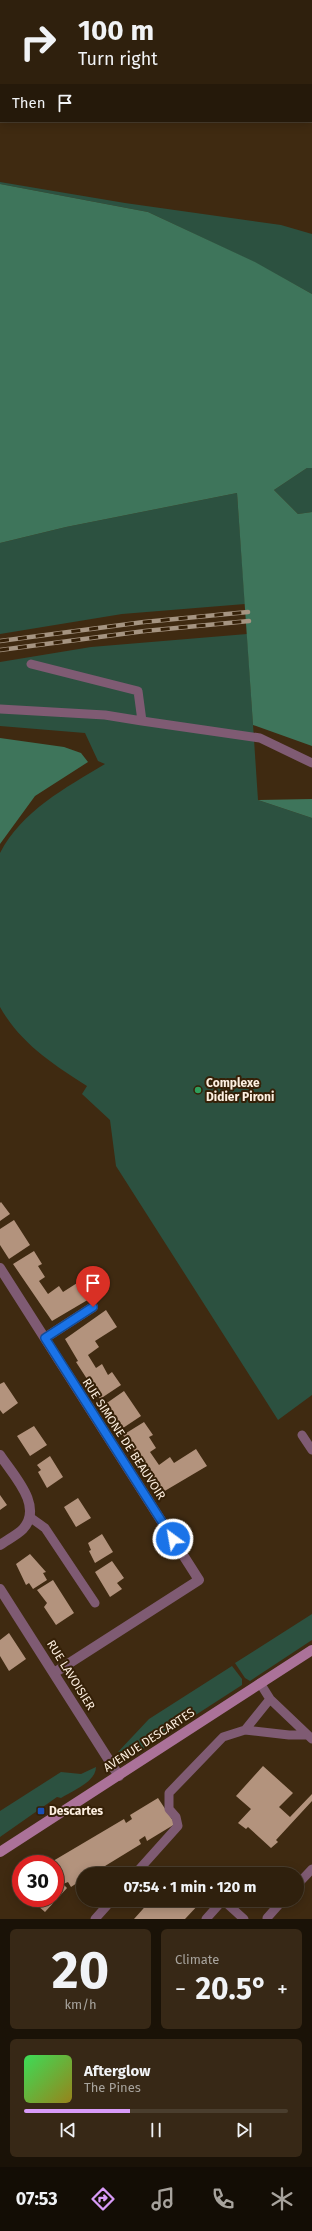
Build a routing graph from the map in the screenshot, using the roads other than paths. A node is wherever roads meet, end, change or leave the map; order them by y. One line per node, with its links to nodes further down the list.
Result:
1 (31, 664): 3 (lane)
2 (0, 709): 3 (lane)
3 (142, 721): 4 (lane)
4 (312, 763)
5 (0, 1268): 7 (street, RUE SIMONE DE BEAUVOIR)
6 (93, 1307): 7 (street)
7 (45, 1338): 16 (street, RUE SIMONE DE BEAUVOIR)
8 (302, 1435): 9 (lane)
9 (312, 1450)
10 (0, 1455): 11 (street)
11 (31, 1518): 12 (street); 14 (lane)
12 (0, 1545)
13 (0, 1589): 16 (street, RUE LAVOISIER)
14 (94, 1603)
15 (312, 1650): 17 (main road, AVENUE DESCARTES)
16 (54, 1673): 21 (street, RUE LAVOISIER)
17 (260, 1683): 18 (lane); 21 (main road, AVENUE DESCARTES)
18 (270, 1699): 19 (lane); 20 (lane)
19 (245, 1730): 20 (lane); 23 (lane)
20 (309, 1737)
21 (119, 1776): 22 (main road, AVENUE DESCARTES)
22 (0, 1852)
23 (141, 1867)
24 (312, 1869): 25 (lane)
25 (304, 1878)
26 (106, 1907): 29 (lane)
27 (277, 1907): 28 (lane)
28 (267, 1918)
29 (95, 1919)
30 (206, 1919): 31 (lane)
31 (244, 1919)

